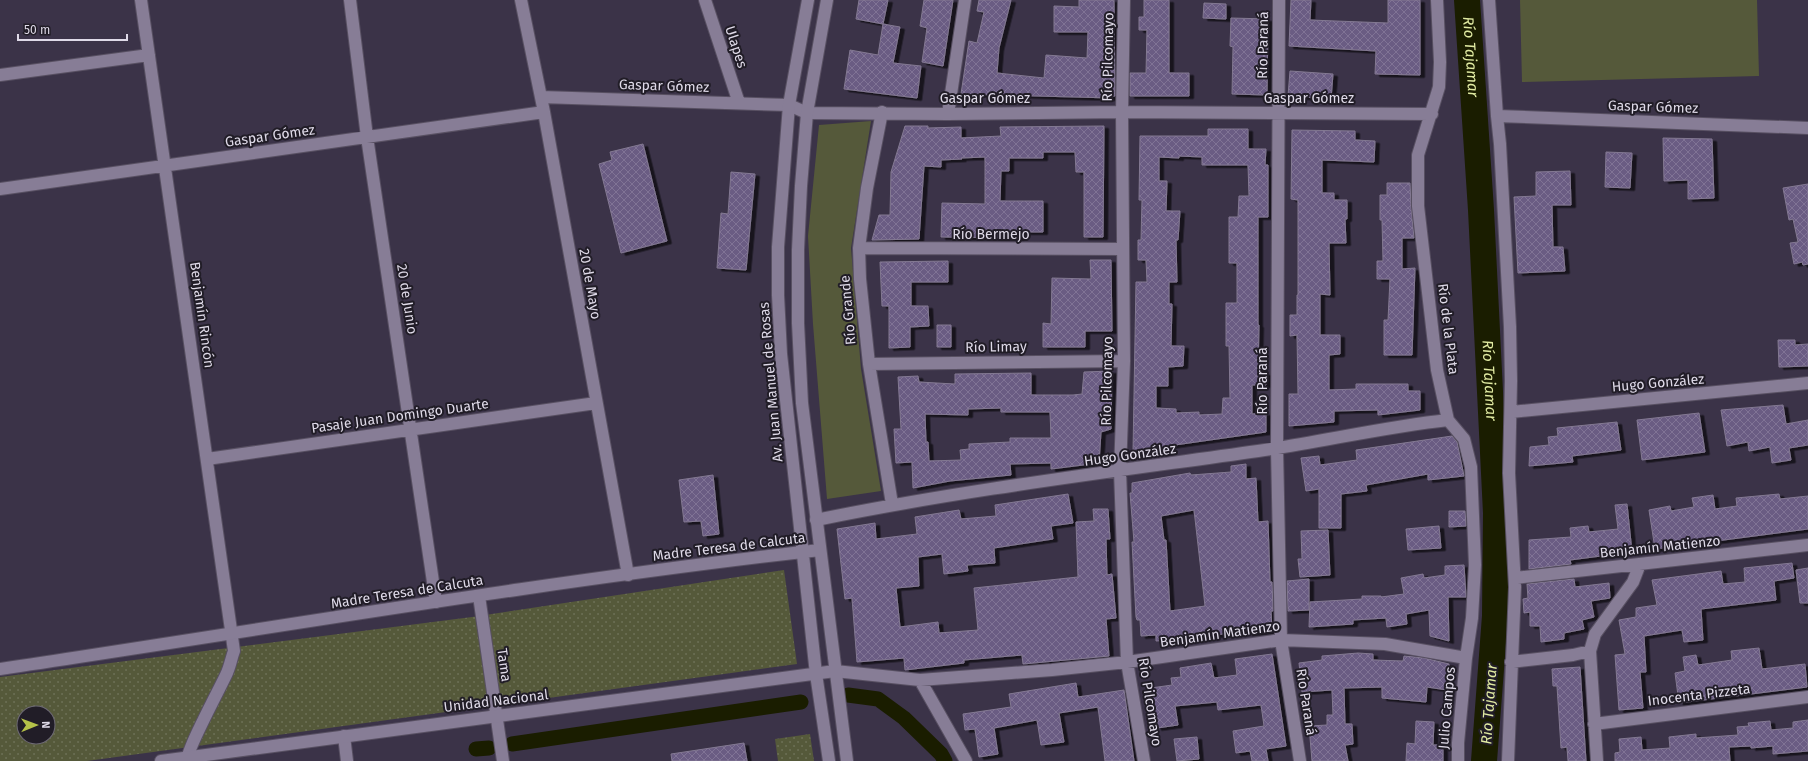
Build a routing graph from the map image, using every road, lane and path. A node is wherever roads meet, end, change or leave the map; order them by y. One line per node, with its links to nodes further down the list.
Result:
1 (141, 0): 12 (street, Benjamín Rincón)
2 (350, 0): 26 (street, 20 de Junio)
3 (522, 0): 14 (street, 20 de Mayo)
4 (704, 0): 15 (street, Ulapes)
5 (808, 0): 16 (street, Av. Juan Manuel de Rosas)
6 (827, 0): 20 (street, Av. Juan Manuel de Rosas)
7 (965, 0): 22 (street)
8 (1124, 0): 19 (street, Río Pilcomayo)
9 (1279, 0): 21 (street, Río Paraná)
10 (1437, 0): 23 (street, Río de la Plata)
11 (1489, 0): 24 (street)
12 (149, 55): 13 (street); 27 (street, Benjamín Rincón)
13 (0, 75)
14 (541, 97): 15 (street, Gaspar Gómez); 17 (street, 20 de Mayo)
15 (739, 103): 16 (street, Gaspar Gómez)
16 (789, 104): 20 (street, Gaspar Gómez); 45 (street, Av. Juan Manuel de Rosas)
17 (544, 112): 26 (street, Gaspar Gómez); 34 (street, 20 de Mayo)
18 (882, 112): 20 (street, Gaspar Gómez); 22 (street, Gaspar Gómez); 29 (street, Río Grande)
19 (1122, 112): 21 (street, Gaspar Gómez); 22 (street, Gaspar Gómez); 30 (street, Río Pilcomayo)
20 (807, 113): 42 (street, Av. Juan Manuel de Rosas)
21 (1277, 113): 23 (street, Gaspar Gómez); 38 (street, Río Paraná)
22 (948, 114)
23 (1432, 114): 36 (street, Río de la Plata)
24 (1497, 116): 25 (street, Gaspar Gómez); 35 (street)
25 (1808, 128)
26 (367, 137): 27 (street, Gaspar Gómez); 37 (street, 20 de Junio)
27 (165, 166): 28 (street, Gaspar Gómez); 39 (street, Benjamín Rincón)
28 (0, 189)
29 (859, 248): 30 (street, Río Bermejo); 32 (street, Río Grande)
30 (1123, 249): 31 (street, Río Pilcomayo)
31 (1124, 361): 32 (street, Río Limay); 40 (street, Río Pilcomayo)
32 (869, 364): 41 (street, Río Grande)
33 (1808, 383): 35 (street, Hugo González)
34 (596, 403): 37 (street, Pasaje Juan Domingo Duarte); 47 (street, 20 de Mayo)
35 (1511, 412): 48 (street)
36 (1448, 420): 38 (street, Hugo González); 54 (street, Río de la Plata)
37 (411, 430): 39 (street, Pasaje Juan Domingo Duarte); 50 (street, 20 de Junio)
38 (1277, 449): 40 (street, Hugo González); 52 (street, Río Paraná)
39 (207, 458): 51 (street, Benjamín Rincón)
40 (1120, 471): 41 (street, Hugo González); 55 (street, Río Pilcomayo)
41 (892, 504): 42 (street, Hugo González)
42 (816, 520): 44 (street, Av. Juan Manuel de Rosas)
43 (1808, 545): 46 (street, Benjamín Matienzo)
44 (820, 550): 45 (street, Madre Teresa de Calcuta); 58 (street, Av. Juan Manuel de Rosas)
45 (802, 552): 47 (street, Madre Teresa de Calcuta); 59 (street, Av. Juan Manuel de Rosas)
46 (1640, 564): 48 (street, Benjamín Matienzo); 53 (street)
47 (628, 575): 49 (street, Madre Teresa de Calcuta)
48 (1515, 578): 56 (street)
49 (479, 596): 50 (street, Madre Teresa de Calcuta); 62 (street, Tama)
50 (436, 602): 51 (street, Madre Teresa de Calcuta)
51 (232, 634): 57 (street, Madre Teresa de Calcuta); 65 (street, Benjamín Rincón)
52 (1281, 640): 54 (street, Benjamín Matienzo); 55 (street, Benjamín Matienzo); 73 (street, Río Paraná)
53 (1590, 650): 56 (street); 63 (street)
54 (1466, 658): 74 (street, Julio Campos)
55 (1127, 662): 60 (street, Benjamín Matienzo); 72 (street, Río Pilcomayo)
56 (1511, 662): 75 (street)
57 (0, 669)
58 (835, 671): 59 (street, Unidad Nacional); 60 (street, Benjamín Matienzo); 70 (street, Av. Juan Manuel de Rosas)
59 (816, 674): 62 (street, Unidad Nacional); 69 (street, Av. Juan Manuel de Rosas)
60 (920, 680): 71 (street)
61 (1808, 697): 63 (street, Inocenta Pizzeta)
62 (496, 717): 64 (street, Unidad Nacional); 68 (street, Tama)
63 (1594, 724): 76 (street)
64 (344, 736): 65 (street, Unidad Nacional); 67 (street)
65 (187, 759): 66 (street, Unidad Nacional)
66 (161, 761)
67 (347, 761)
68 (503, 761)
69 (829, 761)
70 (847, 761)
71 (966, 761)
72 (1144, 761)
73 (1300, 761)
74 (1458, 761)
75 (1508, 761)
76 (1597, 761)

